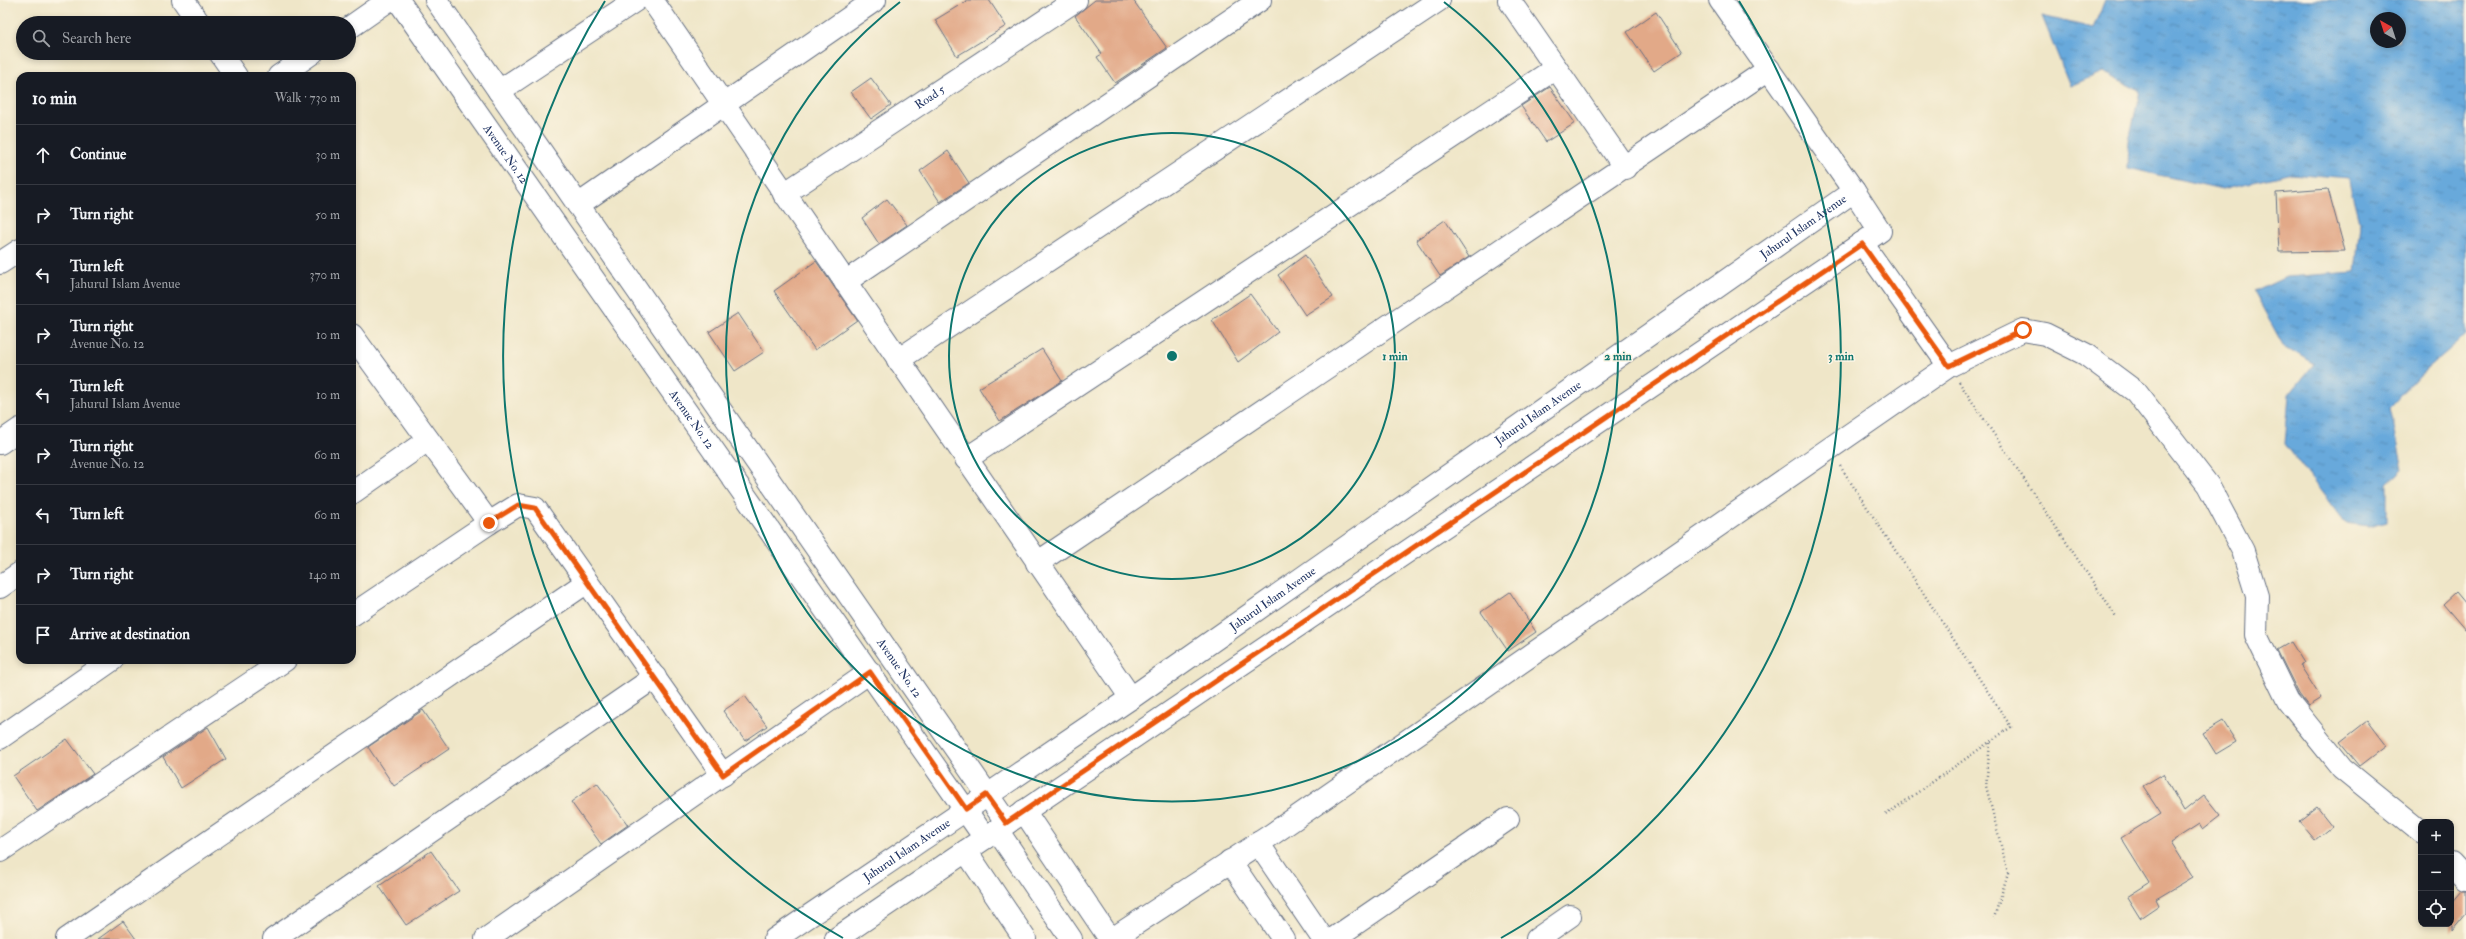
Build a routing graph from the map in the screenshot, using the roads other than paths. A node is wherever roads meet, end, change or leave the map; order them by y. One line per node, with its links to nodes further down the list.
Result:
1 (183, 0): 13 (street)
2 (389, 0): 14 (street)
3 (398, 0): 47 (street, Avenue No. 12)
4 (436, 0): 21 (street, Avenue No. 12)
5 (636, 0): 21 (street)
6 (652, 0): 22 (street)
7 (875, 0): 22 (street)
8 (1076, 0): 25 (street, Road 5)
9 (1260, 0): 30 (street)
10 (1439, 0): 32 (street)
11 (1508, 0): 17 (street)
12 (1720, 0): 18 (street)
13 (194, 16)
14 (356, 23)
15 (225, 60): 19 (street)
16 (302, 60): 20 (street)
17 (1556, 68): 23 (street); 37 (street)
18 (1769, 69): 23 (street); 24 (street)
19 (233, 72)
20 (285, 72)
21 (499, 91): 26 (street, Avenue No. 12)
22 (723, 105): 25 (street); 26 (street)
23 (1625, 168): 40 (street)
24 (1854, 190): 27 (street, Jahurul Islam Avenue); 49 (street, Jahurul Islam Avenue)
25 (784, 194): 30 (street)
26 (578, 206): 52 (street, Avenue No. 12)
27 (1862, 244): 33 (street); 54 (street, Jahurul Islam Avenue)
28 (16, 253): 29 (street)
29 (0, 263)
30 (845, 282): 32 (street)
31 (356, 344): 35 (street)
32 (898, 360): 37 (street)
33 (1949, 366): 57 (street); 58 (street)
34 (16, 432): 36 (street)
35 (428, 440): 38 (street); 39 (street)
36 (0, 443)
37 (966, 459): 40 (street)
38 (356, 490)
39 (489, 523): 42 (street); 44 (street)
40 (1037, 563): 49 (street)
41 (16, 576): 43 (street)
42 (587, 582): 48 (street); 65 (street)
43 (0, 587)
44 (356, 612)
45 (106, 664): 50 (street)
46 (279, 664): 60 (street)
47 (870, 672): 51 (street); 53 (street, Avenue No. 12)
48 (655, 677): 51 (street); 66 (street)
49 (1131, 698): 52 (street, Jahurul Islam Avenue)
50 (0, 738)
51 (723, 775): 67 (street)
52 (986, 795): 53 (street, Jahurul Islam Avenue); 56 (street, Avenue No. 12)
53 (966, 809): 56 (street, Avenue No. 12); 68 (street, Jahurul Islam Avenue)
54 (1024, 811): 56 (street, Jahurul Islam Avenue); 61 (street)
55 (1508, 819): 74 (street)
56 (996, 830): 59 (street, Jahurul Islam Avenue); 71 (street, Avenue No. 12)
57 (2418, 830)
58 (1258, 843): 61 (street); 73 (street)
59 (966, 851): 69 (street, Jahurul Islam Avenue); 70 (street)
60 (0, 852)
61 (1230, 861): 72 (street)
62 (2454, 866): 63 (street)
63 (2466, 880)
64 (1570, 916): 75 (street)
65 (67, 939)
66 (274, 939)
67 (486, 939)
68 (775, 939)
69 (836, 939)
70 (1025, 939)
71 (1071, 939)
72 (1283, 939)
73 (1323, 939)
74 (1333, 939)
75 (1537, 939)

